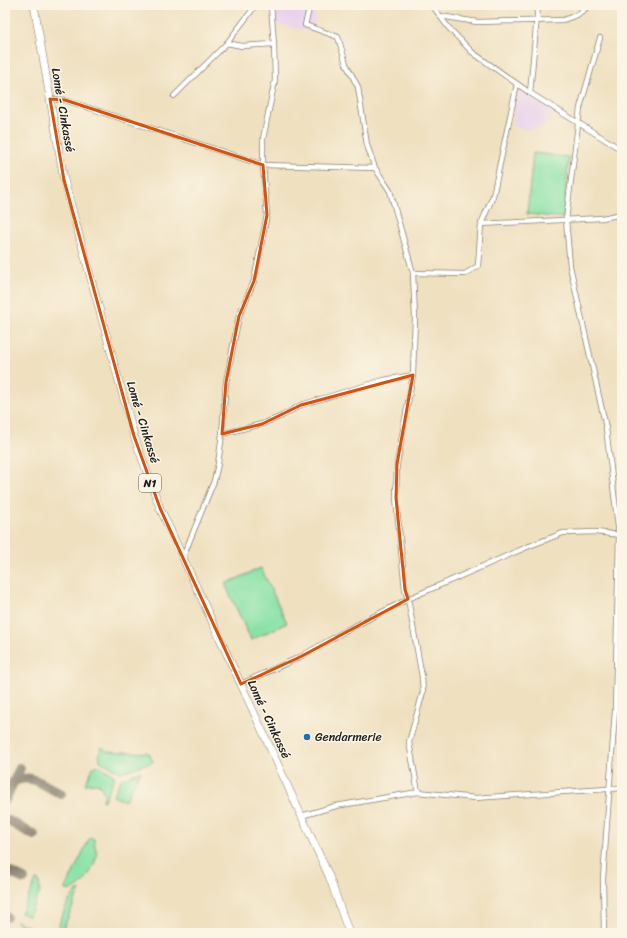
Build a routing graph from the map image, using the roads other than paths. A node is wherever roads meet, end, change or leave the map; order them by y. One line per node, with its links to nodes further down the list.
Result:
1 (34, 5): 16 (highway, Lomé - Cinkassé / N1)
2 (256, 5): 11 (street)
3 (271, 5): 12 (street)
4 (310, 5): 20 (street)
5 (432, 5): 8 (street)
6 (538, 5): 9 (street)
7 (590, 5): 9 (street)
8 (440, 16): 9 (street); 13 (street)
9 (538, 20): 14 (street)
10 (600, 38): 17 (street)
11 (227, 43): 12 (street); 15 (street)
12 (274, 44): 19 (street)
13 (517, 84): 14 (street); 23 (street)
14 (530, 93): 17 (street)
15 (174, 96)
16 (50, 99): 19 (street); 28 (highway, Lomé - Cinkassé / N1)
17 (578, 123): 18 (street); 22 (street)
18 (622, 150)
19 (262, 165): 20 (street); 26 (street)
20 (375, 168): 24 (street)
21 (622, 214): 22 (street)
22 (566, 220): 23 (street); 27 (street)
23 (481, 224): 24 (street)
24 (413, 273): 25 (street)
25 (413, 374): 26 (street); 29 (street)
26 (222, 434): 28 (street)
27 (620, 535): 29 (street); 31 (street)
28 (183, 557): 30 (highway, Lomé - Cinkassé / N1)
29 (408, 599): 30 (street); 33 (street)
30 (240, 684): 34 (highway, Lomé - Cinkassé / N1)
31 (610, 788): 32 (street); 33 (street); 36 (street)
32 (622, 788)
33 (418, 792): 34 (street)
34 (301, 816): 35 (highway, Lomé - Cinkassé / N1)
35 (349, 933)
36 (604, 933)

